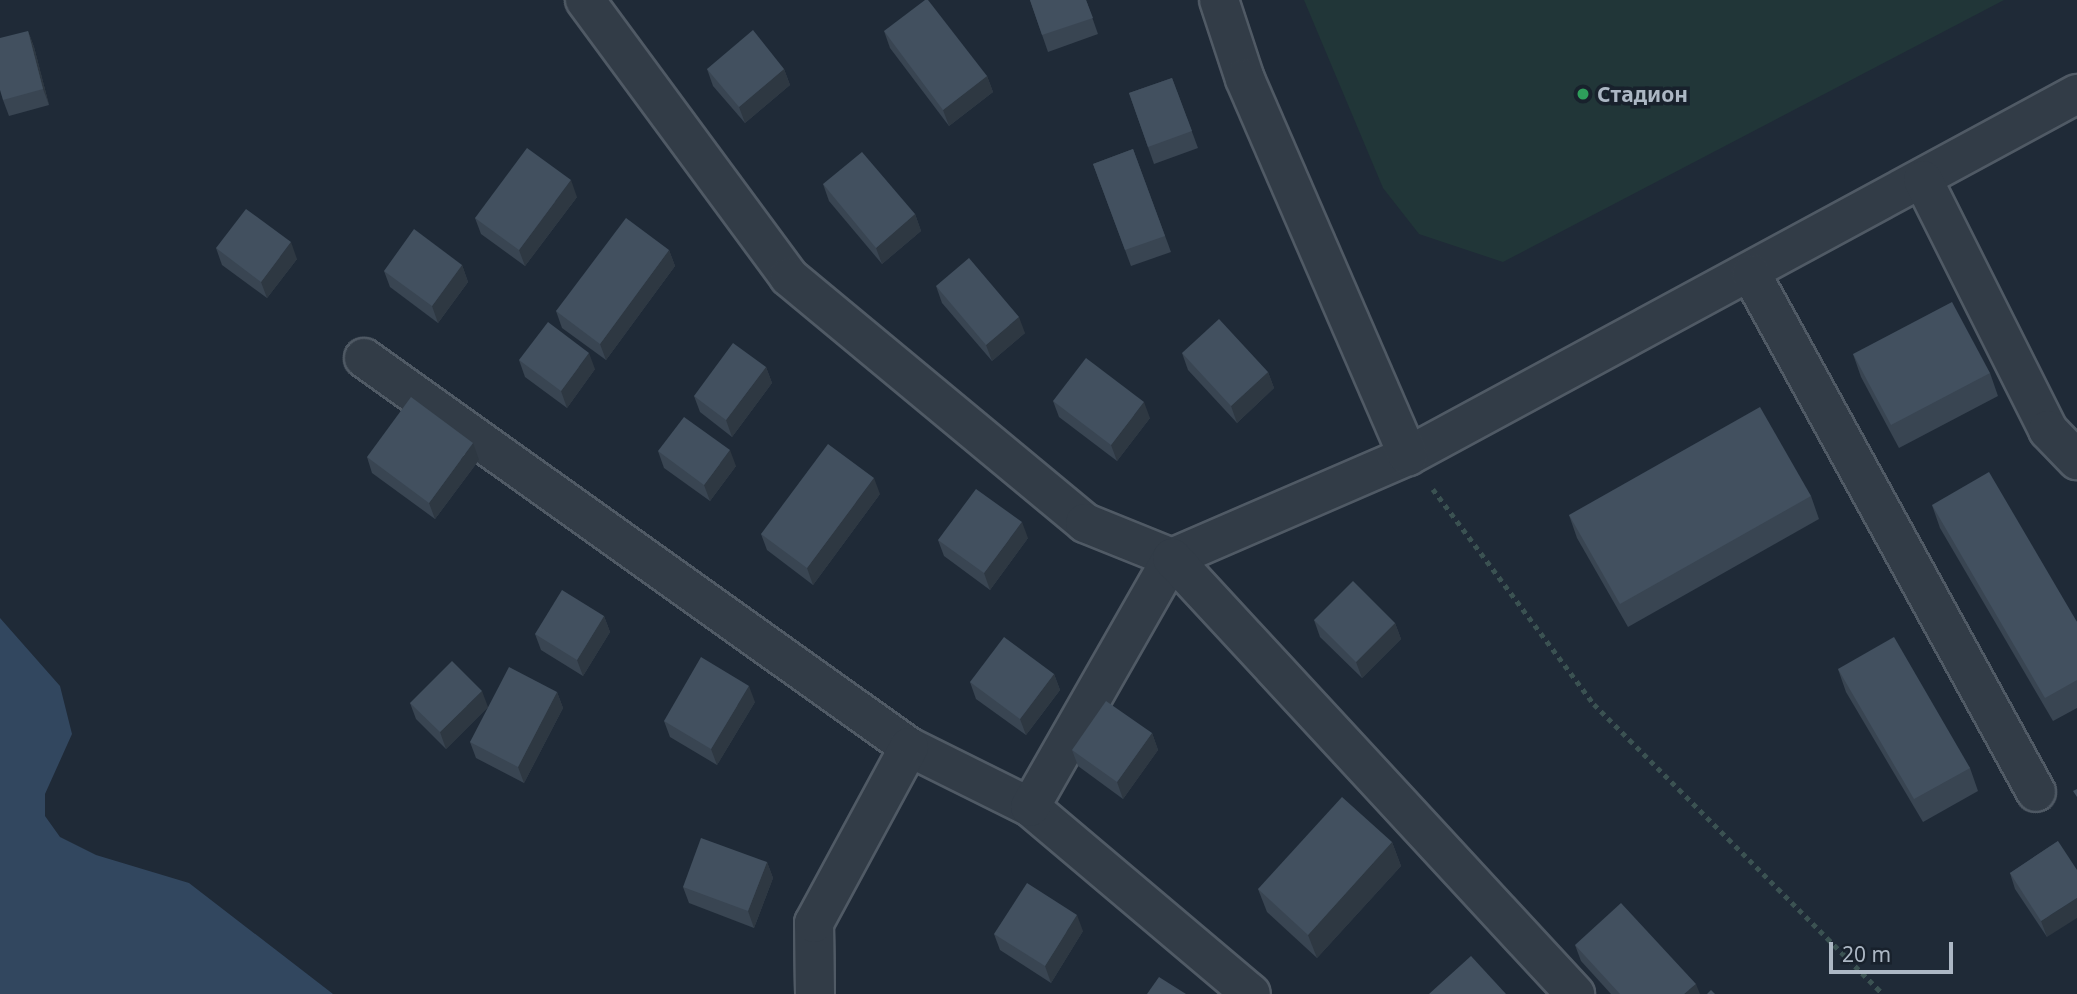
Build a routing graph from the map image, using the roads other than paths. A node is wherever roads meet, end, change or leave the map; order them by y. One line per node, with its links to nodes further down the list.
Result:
1 (585, 0): 9 (street)
2 (1219, 0): 7 (street)
3 (2077, 94): 4 (street)
4 (1923, 180): 5 (street); 8 (street)
5 (1751, 274): 7 (street); 11 (street)
6 (364, 358): 10 (street)
7 (1408, 456): 9 (street)
8 (2077, 460)
9 (1172, 558): 12 (street); 15 (street)
10 (909, 747): 12 (street); 13 (street)
11 (2036, 792)
12 (1030, 807): 14 (street)
13 (815, 994)
14 (1251, 994)
15 (1575, 994)

